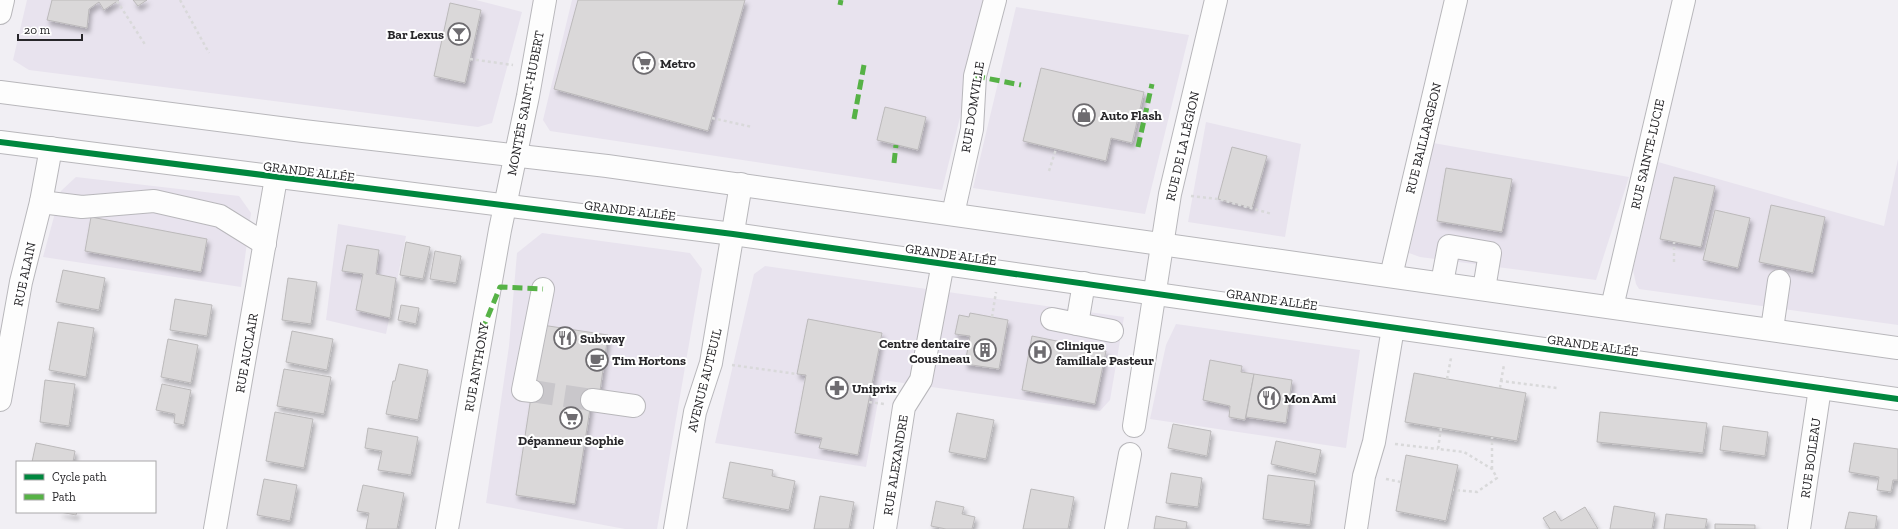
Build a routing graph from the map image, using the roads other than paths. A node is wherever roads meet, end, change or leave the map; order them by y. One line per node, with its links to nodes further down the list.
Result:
1 (3, 0): 7 (main road)
2 (545, 0): 11 (main road, MONTÉE SAINT-HUBERT)
3 (995, 0): 16 (main road, RUE DOMVILLE)
4 (1216, 0): 19 (main road, RUE DE LA LÉGION)
5 (1456, 0): 21 (main road, RUE BAILLARGEON)
6 (1684, 0): 28 (main road, RUE SAINTE-LUCIE)
7 (0, 13)
8 (0, 92): 11 (main road)
9 (0, 142): 10 (main road, GRANDE ALLÉE)
10 (51, 148): 12 (main road, GRANDE ALLÉE); 14 (main road, RUE ALAIN)
11 (514, 156): 13 (main road); 15 (main road, MONTÉE SAINT-HUBERT)
12 (276, 178): 15 (main road, GRANDE ALLÉE); 18 (main road, RUE AUCLAIR)
13 (741, 184): 16 (main road); 17 (main road, AVENUE AUTEUIL)
14 (41, 202): 18 (main road); 38 (main road, RUE ALAIN)
15 (505, 206): 17 (main road, GRANDE ALLÉE); 44 (main road, RUE ANTHONY)
16 (953, 214): 19 (main road)
17 (734, 234): 20 (main road, GRANDE ALLÉE); 45 (main road, AVENUE AUTEUIL)
18 (266, 244): 43 (main road, RUE AUCLAIR)
19 (1162, 244): 21 (main road); 27 (main road, RUE DE LA LÉGION)
20 (943, 263): 23 (main road, GRANDE ALLÉE); 46 (main road, RUE ALEXANDRE)
21 (1391, 276): 24 (main road)
22 (1779, 281): 32 (main road)
23 (1084, 283): 27 (main road, GRANDE ALLÉE); 30 (main road)
24 (1442, 284): 26 (main road); 26 (main road)
25 (543, 288): 36 (main road)
26 (1484, 289): 28 (main road)
27 (1156, 294): 31 (main road, GRANDE ALLÉE); 41 (main road, RUE DE LA LÉGION)
28 (1612, 308): 32 (main road)
29 (1052, 319): 30 (main road)
30 (1077, 324): 33 (main road)
31 (1393, 328): 35 (main road, GRANDE ALLÉE); 48 (main road)
32 (1772, 329): 34 (main road)
33 (1112, 331)
34 (1898, 348)
35 (1820, 388): 37 (main road, GRANDE ALLÉE); 49 (main road, RUE BOILEAU)
36 (532, 391)
37 (1898, 399)
38 (0, 400)
39 (592, 400): 40 (main road)
40 (634, 406)
41 (1134, 426)
42 (1130, 454): 47 (main road)
43 (215, 529)
44 (448, 529)
45 (675, 529)
46 (885, 529)
47 (1116, 529)
48 (1356, 529)
49 (1799, 529)

